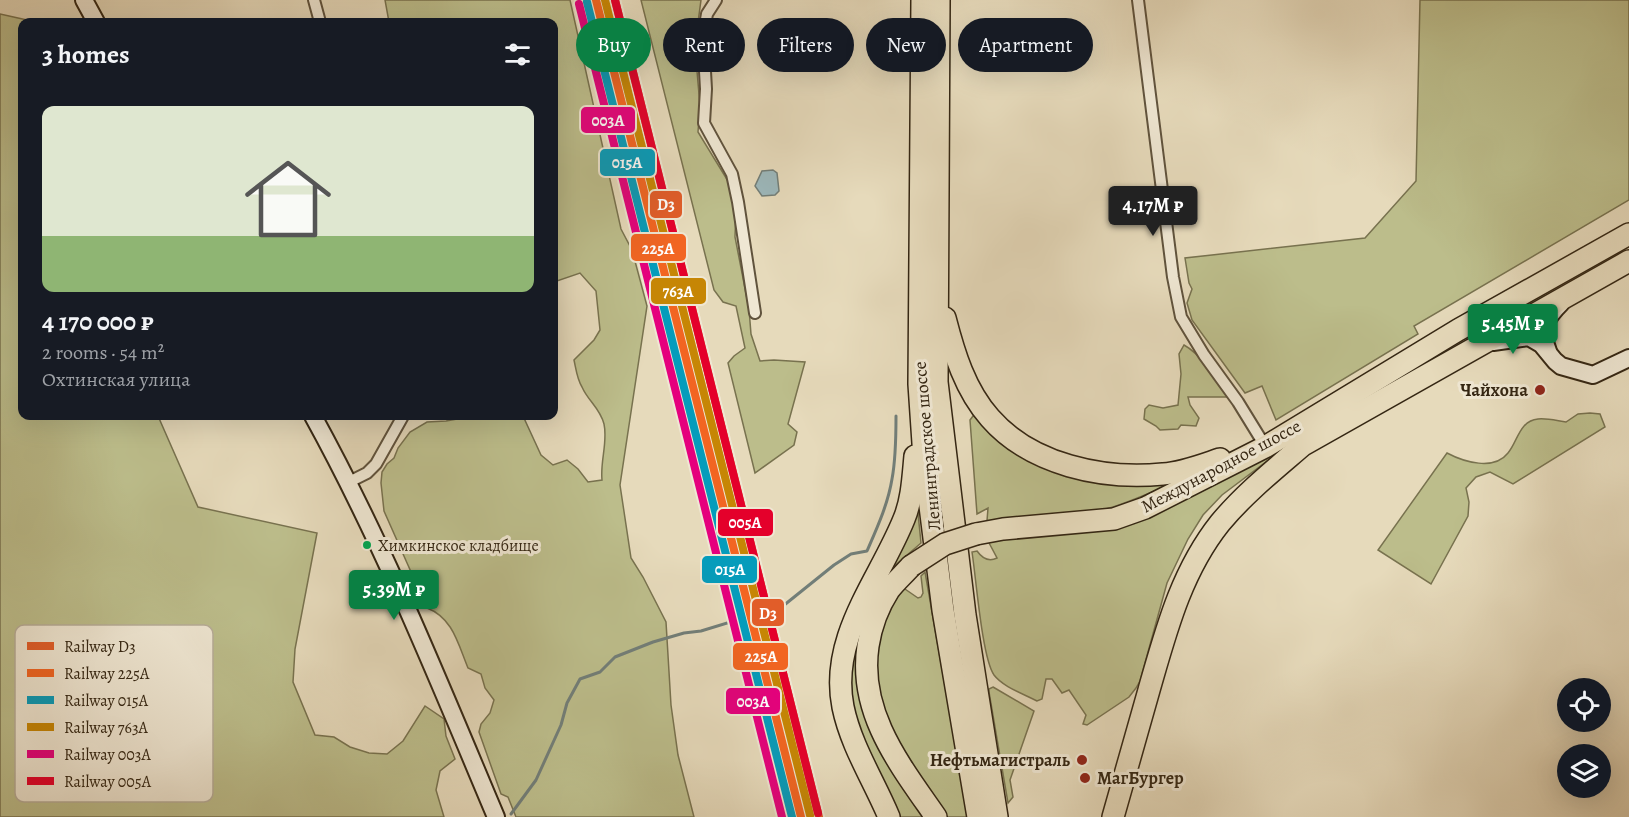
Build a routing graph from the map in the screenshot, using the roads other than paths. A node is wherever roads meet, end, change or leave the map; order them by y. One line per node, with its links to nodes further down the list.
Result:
1 (84, 0): 7 (main road)
2 (314, 0): 8 (street)
3 (716, 0): 13 (street)
4 (922, 0): 17 (highway, Ленинградское шоссе)
5 (939, 0): 11 (highway, Ленинградское шоссе)
6 (1138, 0): 21 (street)
7 (94, 18)
8 (319, 18)
9 (1629, 234): 20 (highway, Международное шоссе)
10 (1629, 261): 12 (highway, Международное шоссе)
11 (938, 292): 21 (highway); 28 (highway, Ленинградское шоссе)
12 (1569, 295): 14 (highway, Международное шоссе); 15 (main road)
13 (755, 313)
14 (1484, 343): 15 (main road); 23 (highway, Международное шоссе)
15 (1550, 355): 16 (main road)
16 (1629, 358)
17 (919, 384): 25 (highway); 27 (highway, Ленинградское шоссе)
18 (315, 420): 22 (main road)
19 (401, 420): 22 (street)
20 (1288, 432): 21 (highway); 26 (highway, Международное шоссе, bridge)
21 (1262, 441)
22 (349, 482): 24 (main road)
23 (1156, 667): 29 (highway, Международное шоссе); 30 (highway)
24 (496, 817)
25 (889, 817)
26 (936, 817)
27 (978, 817)
28 (998, 817)
29 (1113, 817)
30 (1127, 817)

